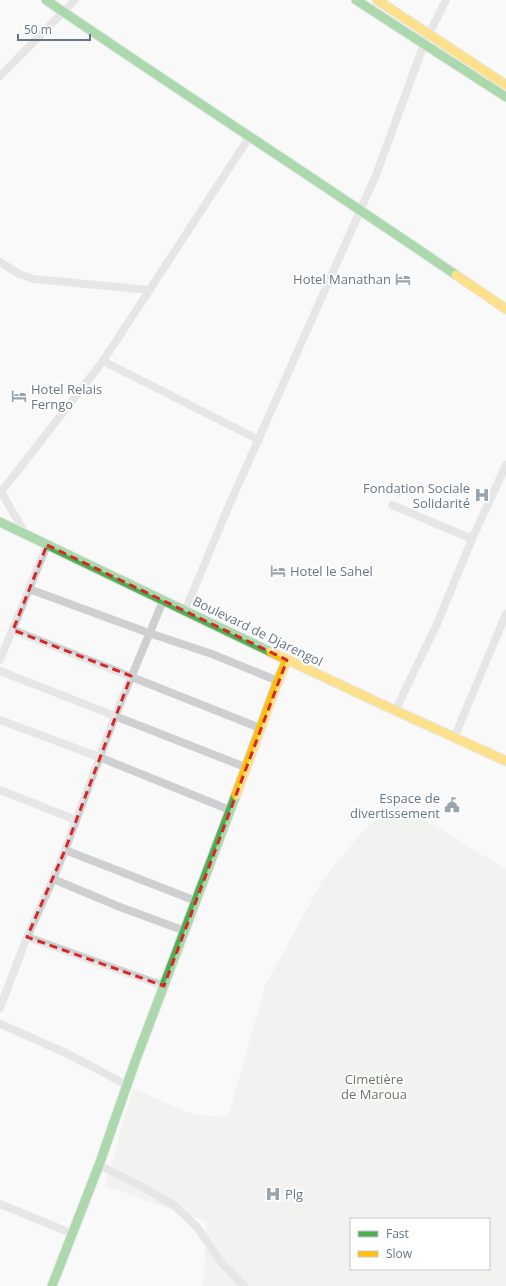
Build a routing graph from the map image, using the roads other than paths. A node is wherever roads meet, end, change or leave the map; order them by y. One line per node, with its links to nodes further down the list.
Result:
1 (46, 0): 6 (main road)
2 (75, 0): 6 (street)
3 (356, 0): 8 (main road)
4 (377, 0): 7 (main road)
5 (446, 0): 7 (street)
6 (64, 11): 9 (street); 12 (main road)
7 (428, 34): 8 (street); 10 (main road)
8 (424, 44): 11 (main road); 13 (street)
9 (0, 76)
10 (506, 85)
11 (506, 97)
12 (250, 136): 13 (main road); 15 (street)
13 (360, 209): 16 (main road); 18 (street)
14 (0, 262): 15 (street)
15 (149, 290): 17 (street)
16 (506, 309)
17 (103, 361): 18 (street); 20 (street)
18 (259, 440): 28 (street)
19 (506, 465): 24 (street)
20 (0, 491): 23 (street)
21 (392, 505): 24 (street)
22 (0, 522): 23 (main road, Boulevard de Djarengol)
23 (24, 533): 25 (main road, Boulevard de Djarengol)
24 (472, 539): 37 (street)
25 (47, 545): 26 (street); 27 (main road, Boulevard de Djarengol)
26 (29, 590): 30 (street); 31 (street)
27 (163, 600): 28 (main road, Boulevard de Djarengol); 31 (street)
28 (185, 611): 33 (main road, Boulevard de Djarengol)
29 (506, 614): 41 (street)
30 (13, 630): 32 (street); 35 (street)
31 (149, 633): 35 (street); 36 (street)
32 (0, 660)
33 (287, 660): 36 (main road); 37 (main road, Boulevard de Djarengol)
34 (0, 671): 38 (street)
35 (131, 676): 38 (street); 40 (street)
36 (278, 681): 40 (main road)
37 (395, 711): 41 (main road, Boulevard de Djarengol)
38 (115, 716): 42 (street); 44 (street)
39 (0, 720): 42 (street)
40 (260, 728): 44 (main road)
41 (454, 738): 43 (main road, Boulevard de Djarengol)
42 (99, 757): 46 (street); 47 (street)
43 (506, 761)
44 (245, 767): 46 (main road)
45 (0, 790): 47 (street)
46 (230, 810): 50 (main road)
47 (76, 820): 48 (street)
48 (65, 850): 49 (street); 50 (street)
49 (53, 879): 51 (street); 52 (street)
50 (196, 902): 51 (main road)
51 (185, 931): 53 (main road)
52 (27, 937): 53 (street); 54 (street)
53 (164, 986): 56 (main road)
54 (0, 1008)
55 (0, 1024): 56 (street)
56 (127, 1085): 57 (main road)
57 (99, 1165): 59 (main road); 61 (street)
58 (0, 1204): 59 (street)
59 (73, 1234): 60 (main road)
60 (52, 1286)
61 (244, 1286)

